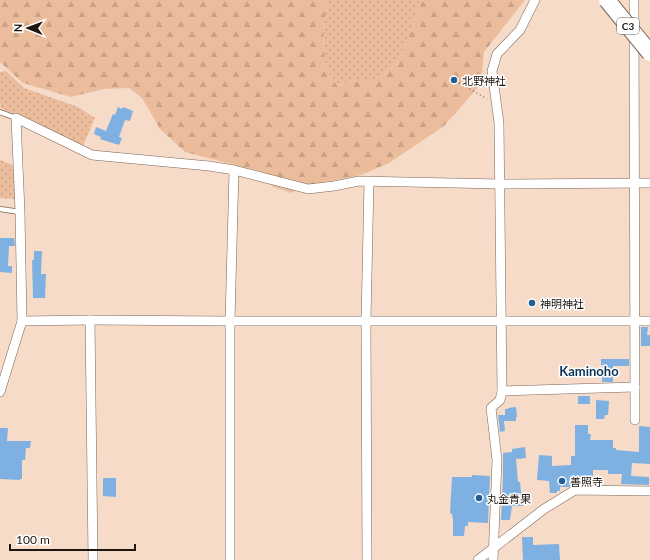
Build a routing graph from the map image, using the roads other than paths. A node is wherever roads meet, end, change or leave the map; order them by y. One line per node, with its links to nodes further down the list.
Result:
1 (535, 0): 11 (street)
2 (607, 0): 4 (highway, C3, bridge)
3 (634, 0): 9 (street)
4 (650, 53)
5 (0, 112): 6 (lane)
6 (16, 118): 7 (street); 13 (street)
7 (234, 170): 8 (street); 15 (street)
8 (368, 182): 11 (street); 16 (street)
9 (634, 183): 10 (street); 11 (street); 17 (street)
10 (650, 183)
11 (500, 184): 20 (street)
12 (0, 209): 13 (lane)
13 (20, 212): 19 (street)
14 (90, 320): 15 (street); 19 (street); 27 (street)
15 (230, 321): 16 (street); 28 (street)
16 (366, 321): 20 (street); 29 (street)
17 (634, 321): 18 (street); 20 (street); 21 (street)
18 (650, 321)
19 (22, 322): 23 (street)
20 (501, 322): 22 (street)
21 (636, 387): 22 (street); 24 (street)
22 (502, 390): 26 (street)
23 (0, 392)
24 (635, 420)
25 (650, 491): 26 (street)
26 (493, 548): 30 (street); 31 (street)
27 (93, 560)
28 (230, 560)
29 (367, 560)
30 (478, 560)
31 (493, 560)

